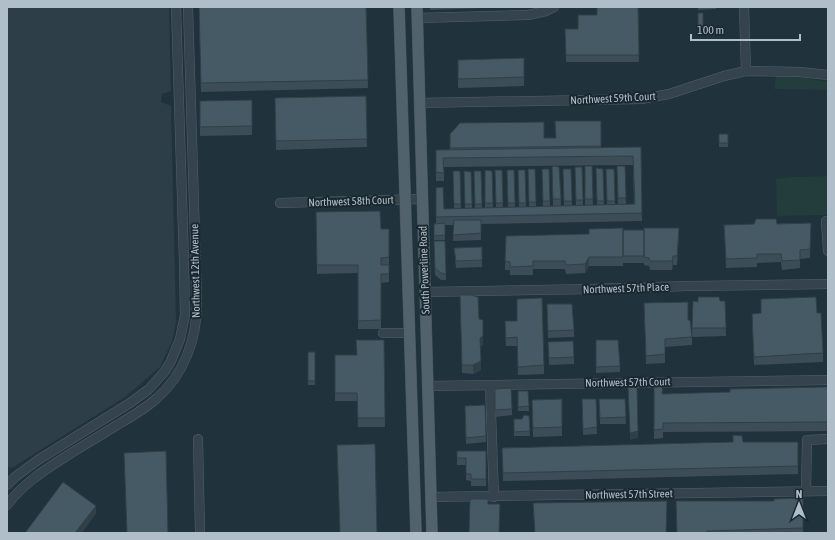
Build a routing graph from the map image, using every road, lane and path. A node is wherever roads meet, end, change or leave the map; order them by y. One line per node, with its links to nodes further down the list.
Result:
1 (176, 7): 19 (street, Northwest 12th Avenue)
2 (188, 7): 18 (street, Northwest 12th Avenue)
3 (399, 7): 10 (main road, South Powerline Road)
4 (417, 7): 7 (main road, South Powerline Road)
5 (554, 7): 7 (street)
6 (744, 7): 8 (street)
7 (417, 18): 11 (main road, South Powerline Road)
8 (746, 71): 9 (street, Northwest 59th Court); 11 (street, Northwest 59th Court)
9 (828, 75)
10 (401, 84): 11 (main road); 12 (main road, South Powerline Road)
11 (419, 103): 12 (main road); 14 (main road, South Powerline Road)
12 (402, 120): 13 (main road, South Powerline Road)
13 (405, 199): 14 (street, Northwest 58th Court); 15 (street, Northwest 58th Court); 23 (main road, South Powerline Road)
14 (422, 199): 21 (main road, South Powerline Road)
15 (280, 203)
16 (826, 221): 17 (street)
17 (828, 250)
18 (196, 261): 19 (street); 31 (street, Northwest 12th Avenue)
19 (184, 262): 28 (street, Northwest 12th Avenue)
20 (828, 284): 21 (street, Northwest 57th Place)
21 (424, 292): 27 (main road, South Powerline Road)
22 (383, 333): 23 (street)
23 (409, 334): 24 (main road, South Powerline Road)
24 (410, 374): 27 (main road); 32 (main road, South Powerline Road)
25 (828, 380): 26 (street, Northwest 57th Court)
26 (490, 384): 27 (street, Northwest 57th Court); 38 (street)
27 (428, 386): 37 (main road, South Powerline Road)
28 (74, 437): 31 (street); 33 (street, Northwest 12th Avenue)
29 (198, 439): 41 (street)
30 (828, 439): 34 (street)
31 (80, 448): 39 (street, Northwest 12th Avenue)
32 (413, 471): 36 (main road, South Powerline Road); 37 (main road)
33 (7, 485)
34 (806, 491): 35 (street, Northwest 57th Street); 38 (street, Northwest 57th Street)
35 (828, 491)
36 (414, 494): 40 (main road); 42 (main road, South Powerline Road)
37 (431, 497): 38 (street, Northwest 57th Street); 40 (main road, South Powerline Road)
38 (494, 497)
39 (7, 505)
40 (432, 517): 43 (main road, South Powerline Road)
41 (200, 533)
42 (416, 533)
43 (432, 533)

